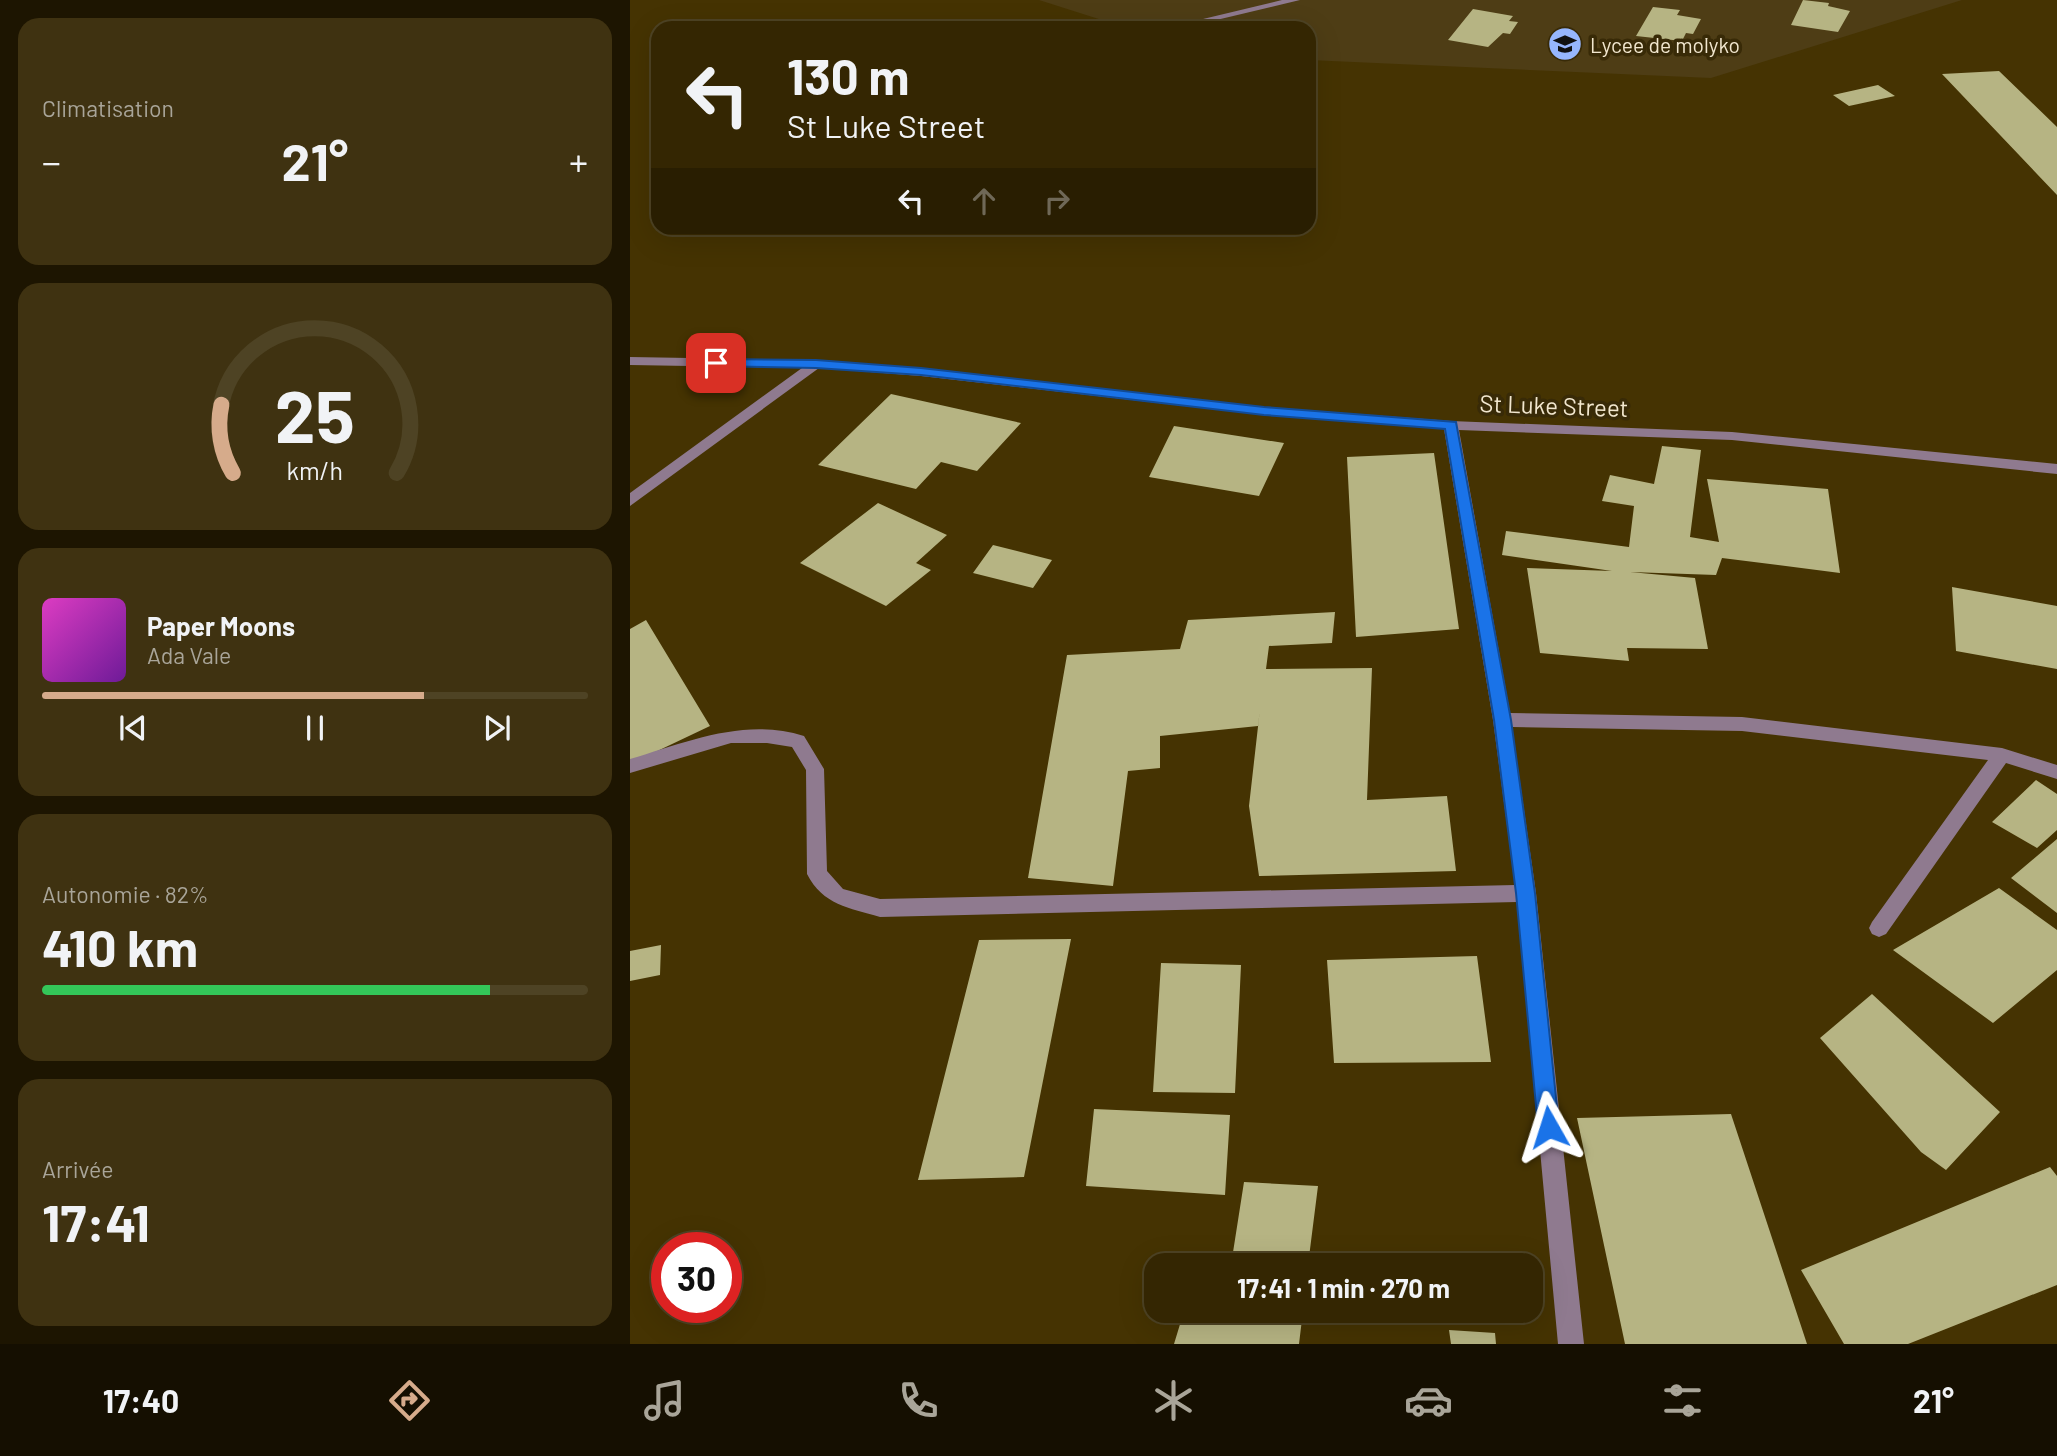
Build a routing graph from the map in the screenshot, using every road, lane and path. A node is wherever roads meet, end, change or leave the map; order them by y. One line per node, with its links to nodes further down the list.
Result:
1 (1295, 0): 2 (street)
2 (1208, 19)
3 (630, 361): 4 (street, St Luke Street)
4 (816, 364): 5 (street, St Luke Street); 7 (street)
5 (1451, 425): 6 (street, St Luke Street); 8 (street)
6 (2057, 469)
7 (630, 501)
8 (1502, 720): 9 (street); 12 (street)
9 (2002, 755): 11 (street); 13 (street)
10 (630, 766): 12 (street)
11 (2057, 772)
12 (1526, 893): 14 (street)
13 (1879, 928)
14 (1571, 1344)

